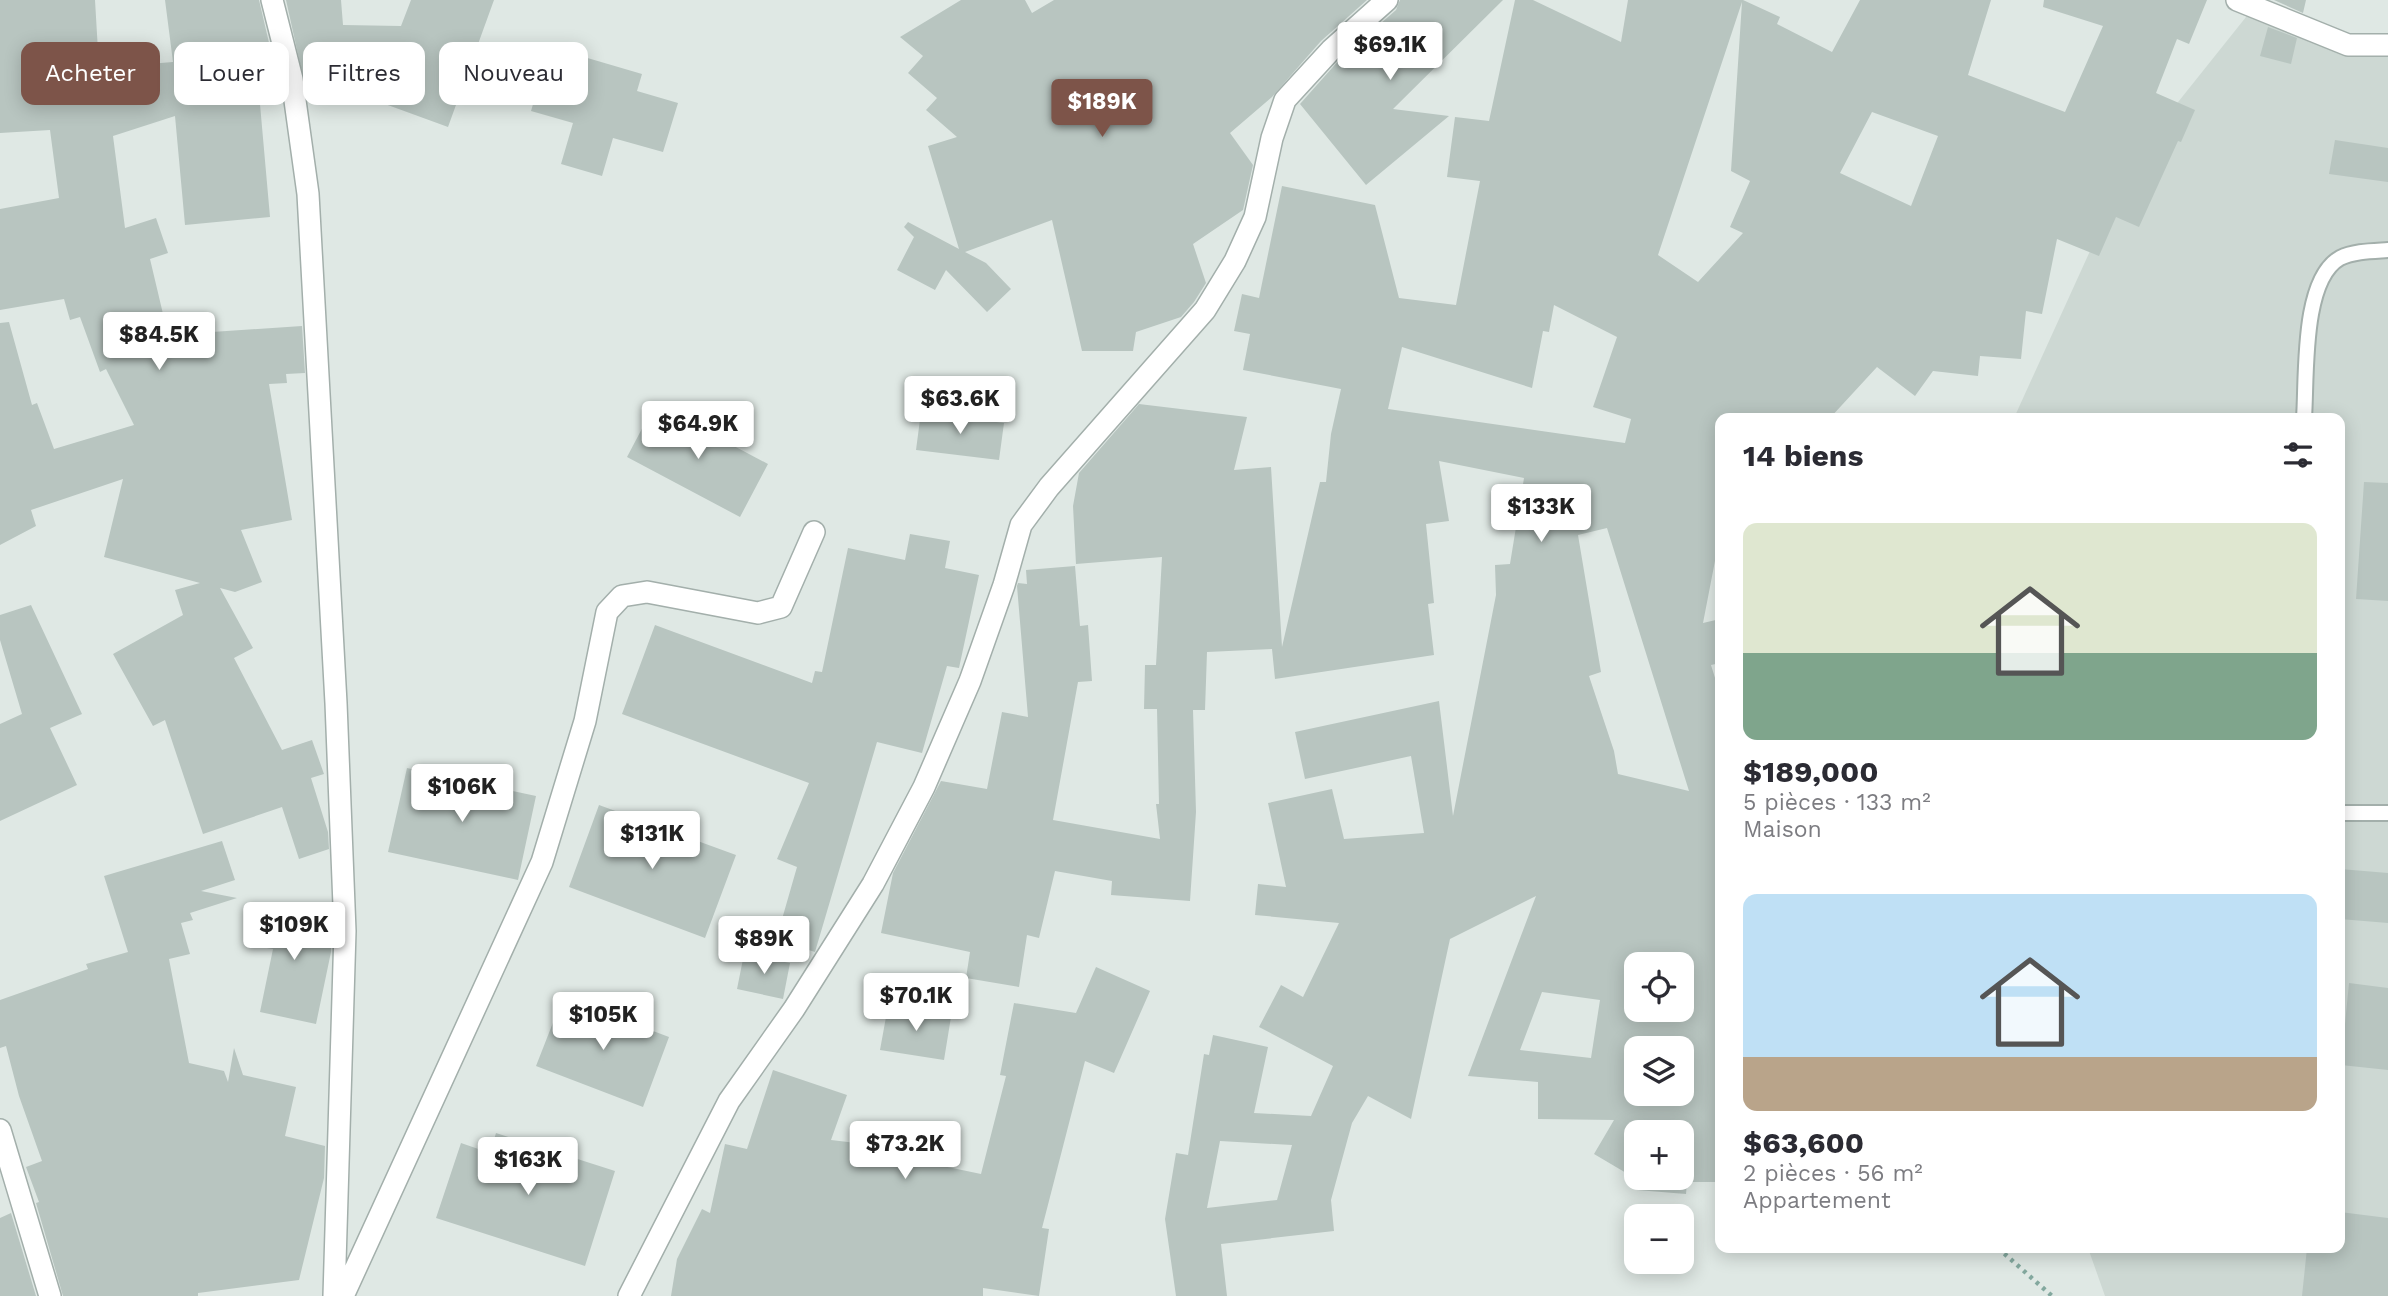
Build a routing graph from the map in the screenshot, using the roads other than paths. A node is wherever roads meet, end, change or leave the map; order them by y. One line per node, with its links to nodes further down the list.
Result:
1 (272, 0): 12 (street)
2 (1387, 0): 14 (street)
3 (2237, 0): 4 (street)
4 (2388, 45)
5 (2388, 250): 6 (lane)
6 (2304, 413)
7 (814, 532): 13 (street)
8 (2345, 813): 9 (lane)
9 (2388, 813)
10 (0, 1130): 11 (street)
11 (50, 1296)
12 (334, 1296)
13 (343, 1296)
14 (629, 1296)

